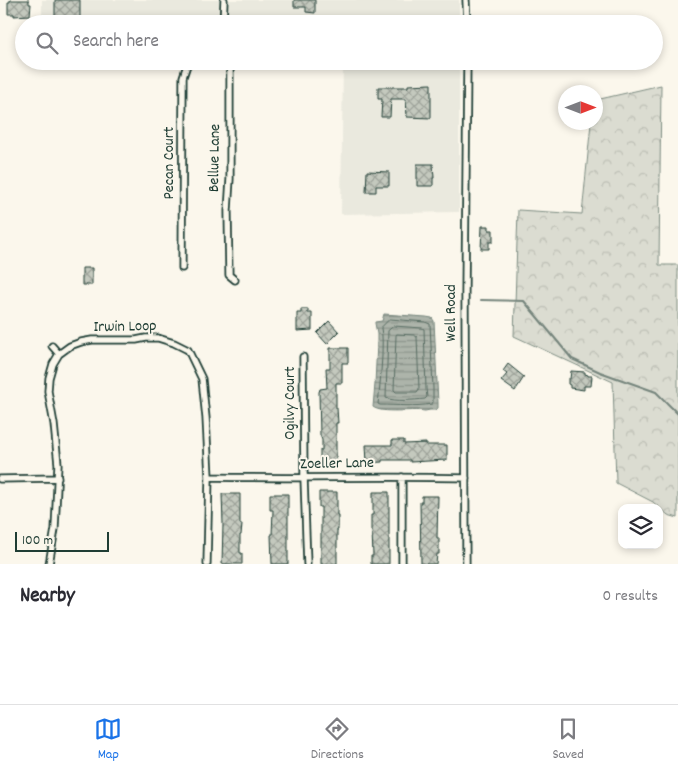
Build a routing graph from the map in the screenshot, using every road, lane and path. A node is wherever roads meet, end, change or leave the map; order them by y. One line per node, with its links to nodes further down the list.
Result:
1 (224, 0): 3 (street)
2 (466, 0): 4 (street)
3 (223, 15)
4 (466, 15)
5 (185, 70): 8 (street, Pecan Court)
6 (230, 70): 9 (street, Bellue Lane)
7 (467, 70): 17 (street, Well Road)
8 (182, 268)
9 (235, 280)
10 (52, 346): 11 (street)
11 (59, 354): 14 (street, Irwin Loop); 15 (street)
12 (303, 357): 16 (street, Ogilvy Court)
13 (402, 476): 16 (street, Zoeller Lane); 17 (street, Zoeller Lane); 22 (street)
14 (209, 477): 16 (street, Zoeller Lane); 20 (street, Irwin Loop)
15 (58, 478): 18 (street); 19 (street)
16 (304, 478): 21 (street, Ogilvy Court)
17 (466, 478): 23 (street, Well Road)
18 (0, 479)
19 (49, 564)
20 (207, 564)
21 (307, 564)
22 (402, 564)
23 (466, 564)

